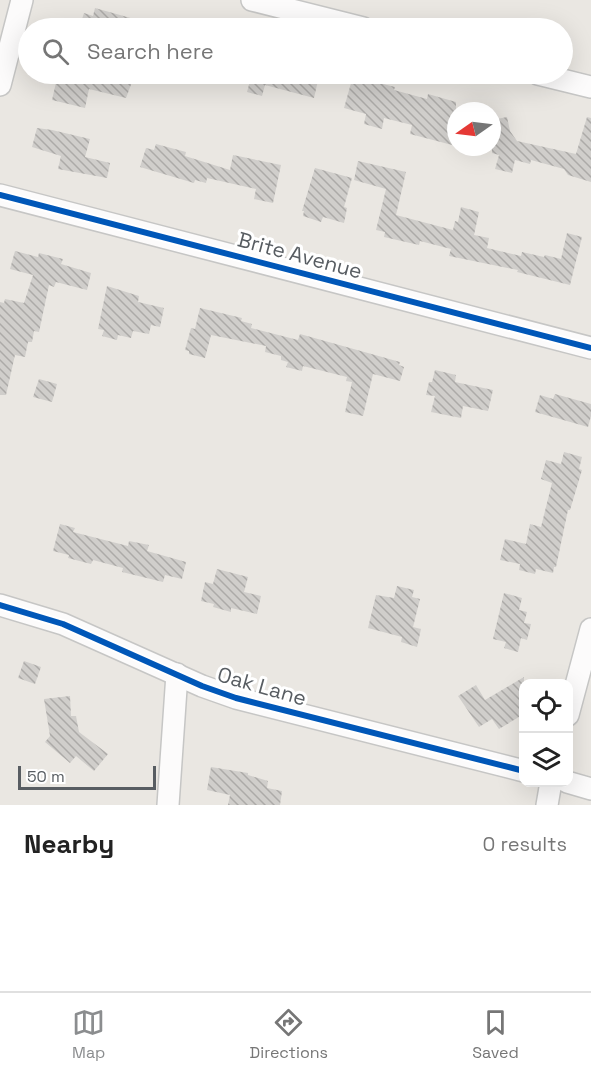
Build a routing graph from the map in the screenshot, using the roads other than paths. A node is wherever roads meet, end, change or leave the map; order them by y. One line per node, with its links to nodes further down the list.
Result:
1 (22, 0): 5 (street)
2 (252, 0): 3 (street)
3 (323, 18)
4 (573, 83): 6 (street)
5 (0, 85)
6 (591, 87)
7 (0, 195): 8 (street, Brite Avenue)
8 (591, 348)
9 (0, 605): 11 (street, Oak Lane)
10 (591, 630): 12 (street)
11 (177, 674): 13 (street, Oak Lane); 17 (street)
12 (573, 697)
13 (519, 770)
14 (573, 784): 16 (street)
15 (550, 787): 18 (street)
16 (591, 789)
17 (168, 805)
18 (547, 805)

